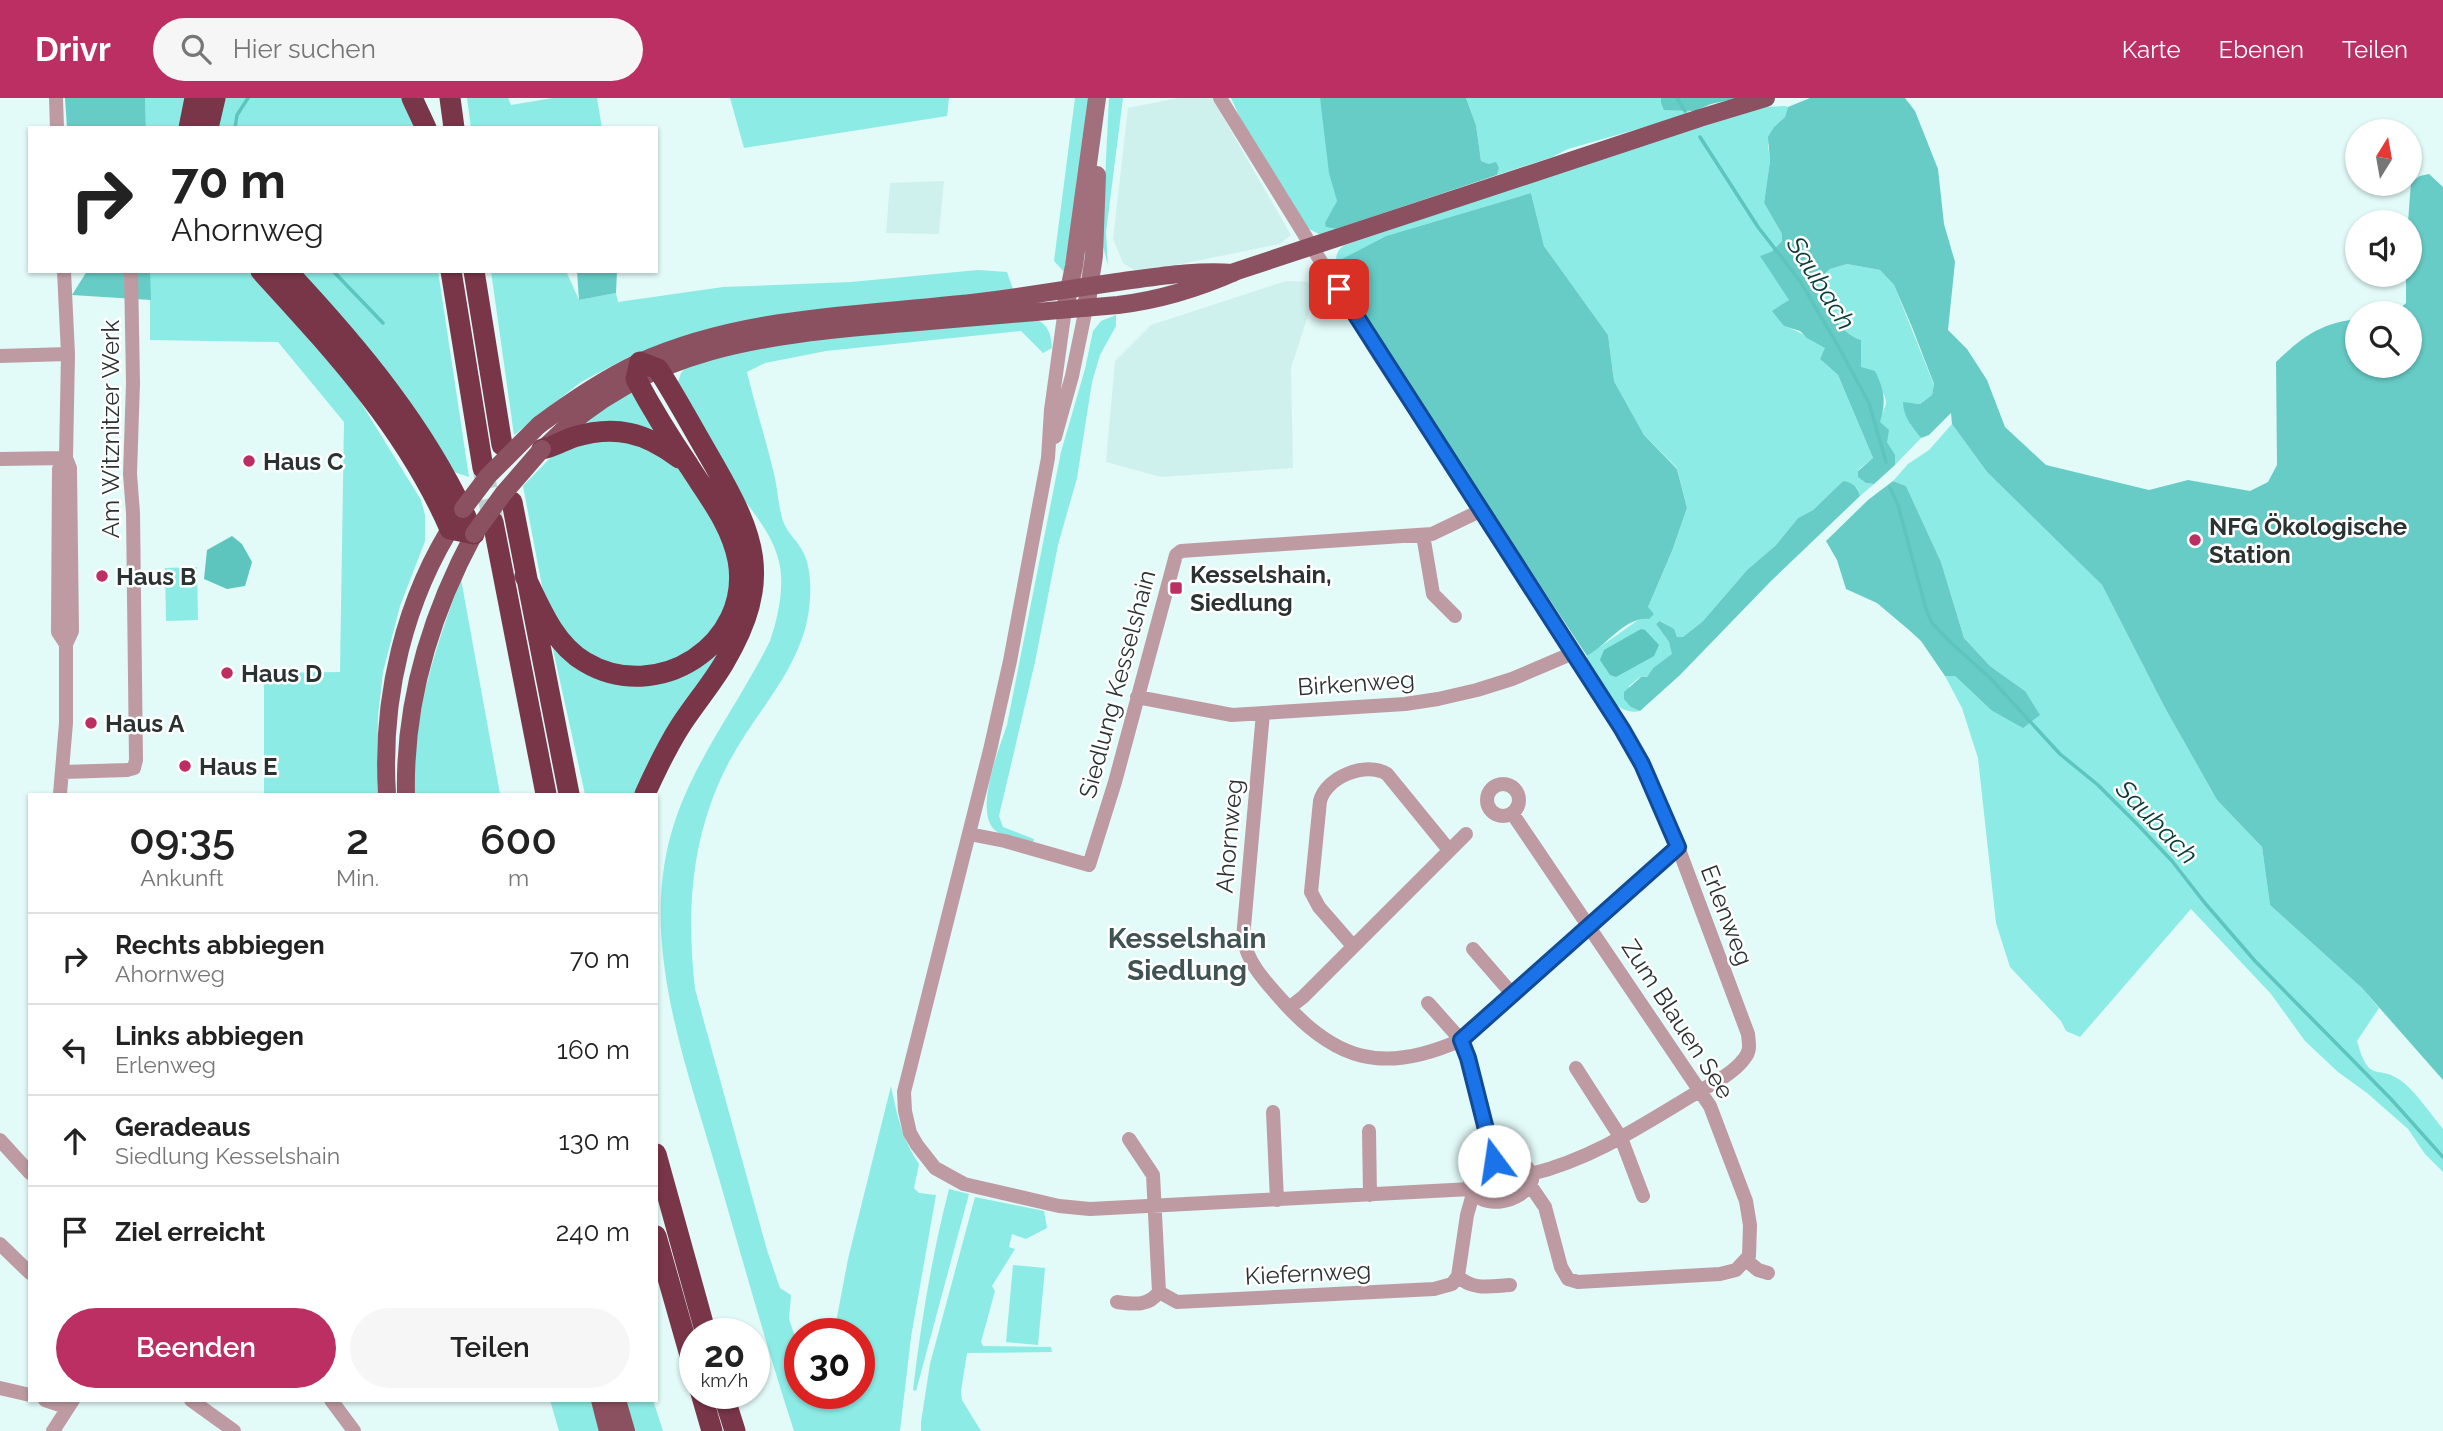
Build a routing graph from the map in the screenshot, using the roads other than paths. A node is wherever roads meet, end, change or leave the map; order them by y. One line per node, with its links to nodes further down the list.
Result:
1 (56, 98): 10 (street)
2 (195, 98): 11 (highway)
3 (215, 98): 12 (highway)
4 (412, 98): 13 (highway)
5 (428, 98): 14 (highway)
6 (450, 98): 15 (highway)
7 (1097, 98): 16 (main road)
8 (1220, 98): 17 (street)
9 (1766, 98): 17 (main road)
10 (57, 126)
11 (189, 126)
12 (208, 126)
13 (425, 126)
14 (432, 126)
15 (454, 126)
16 (1093, 134): 25 (main road); 26 (main road)
17 (1312, 246): 24 (main road); 41 (street)
18 (64, 273): 29 (street)
19 (131, 273): 50 (street, Am Witznitzer Werk)
20 (263, 273): 40 (highway)
21 (289, 273): 40 (highway)
22 (451, 273): 38 (highway)
23 (474, 273): 32 (highway)
24 (1233, 273): 25 (main road); 27 (main road)
25 (1089, 286): 26 (main road); 27 (main road)
26 (1070, 289): 28 (main road); 31 (main road)
27 (1086, 308): 28 (main road); 35 (street)
28 (1065, 309): 31 (main road); 35 (street)
29 (68, 354): 30 (street); 34 (street)
30 (0, 356)
31 (645, 370): 33 (main road); 37 (highway); 40 (main road, bridge); 56 (highway)
32 (502, 445)
33 (542, 449): 37 (highway); 43 (main road, bridge)
34 (66, 457): 36 (street); 50 (street)
35 (1048, 458): 58 (street)
36 (0, 459)
37 (688, 466): 45 (highway)
38 (483, 468)
39 (512, 502): 45 (highway)
40 (456, 511): 43 (highway); 52 (main road)
41 (1480, 511): 44 (street, Siedlung Kesselshain); 47 (street)
42 (493, 522): 54 (highway)
43 (474, 534): 53 (main road)
44 (1423, 535): 46 (street); 48 (street, Siedlung Kesselshain)
45 (525, 576): 55 (highway)
46 (1455, 616)
47 (1573, 653): 49 (street, Birkenweg); 60 (street, Erlenweg)
48 (1137, 697): 49 (street, Birkenweg); 58 (street, Siedlung Kesselshain)
49 (1263, 713): 67 (street, Ahornweg)
50 (63, 772): 51 (street)
51 (60, 793)
52 (387, 793)
53 (406, 793)
54 (546, 793)
55 (569, 793)
56 (646, 793)
57 (1512, 813): 62 (street, Zum Blauen See)
58 (969, 834): 84 (street)
59 (1466, 834): 61 (street)
60 (1678, 847): 62 (street, Ahornweg); 70 (street, Erlenweg)
61 (1449, 850): 63 (street); 63 (street)
62 (1590, 926): 65 (street, Ahornweg); 70 (street, Zum Blauen See)
63 (1353, 946): 67 (street)
64 (1473, 949): 65 (street)
65 (1513, 995): 68 (street, Ahornweg)
66 (1428, 1003): 68 (street)
67 (1289, 1008): 68 (street, Ahornweg)
68 (1461, 1040): 77 (street)
69 (1576, 1068): 73 (street)
70 (1701, 1090): 73 (street); 87 (street, Zum Blauen See)
71 (1273, 1112): 83 (street)
72 (1369, 1131): 81 (street)
73 (1621, 1138): 79 (street); 82 (street)
74 (1129, 1139): 84 (street)
75 (0, 1140): 78 (street)
76 (658, 1161): 95 (highway)
77 (1494, 1161): 79 (street); 80 (street)
78 (28, 1171)
79 (1531, 1180): 80 (street); 87 (street)
80 (1472, 1191): 81 (street); 90 (street)
81 (1370, 1195): 83 (street)
82 (1643, 1196)
83 (1277, 1200): 84 (street)
84 (1155, 1206): 92 (street)
85 (658, 1243): 94 (highway)
86 (0, 1244): 88 (street)
87 (1746, 1261): 89 (street)
88 (28, 1271)
89 (1768, 1273)
90 (1458, 1276): 91 (street); 92 (street, Kiefernweg)
91 (1510, 1285)
92 (1159, 1292): 93 (street)
93 (1117, 1303)
94 (679, 1318)
95 (702, 1318)
96 (0, 1388): 97 (street)
97 (28, 1395)
98 (194, 1402): 106 (street)
99 (332, 1402): 107 (street)
100 (601, 1402): 108 (main road)
101 (618, 1402): 109 (main road)
102 (69, 1404): 105 (street)
103 (706, 1409): 110 (highway)
104 (728, 1409): 111 (highway)
105 (53, 1431)
106 (234, 1431)
107 (354, 1431)
108 (608, 1431)
109 (626, 1431)
110 (712, 1431)
111 (735, 1431)

